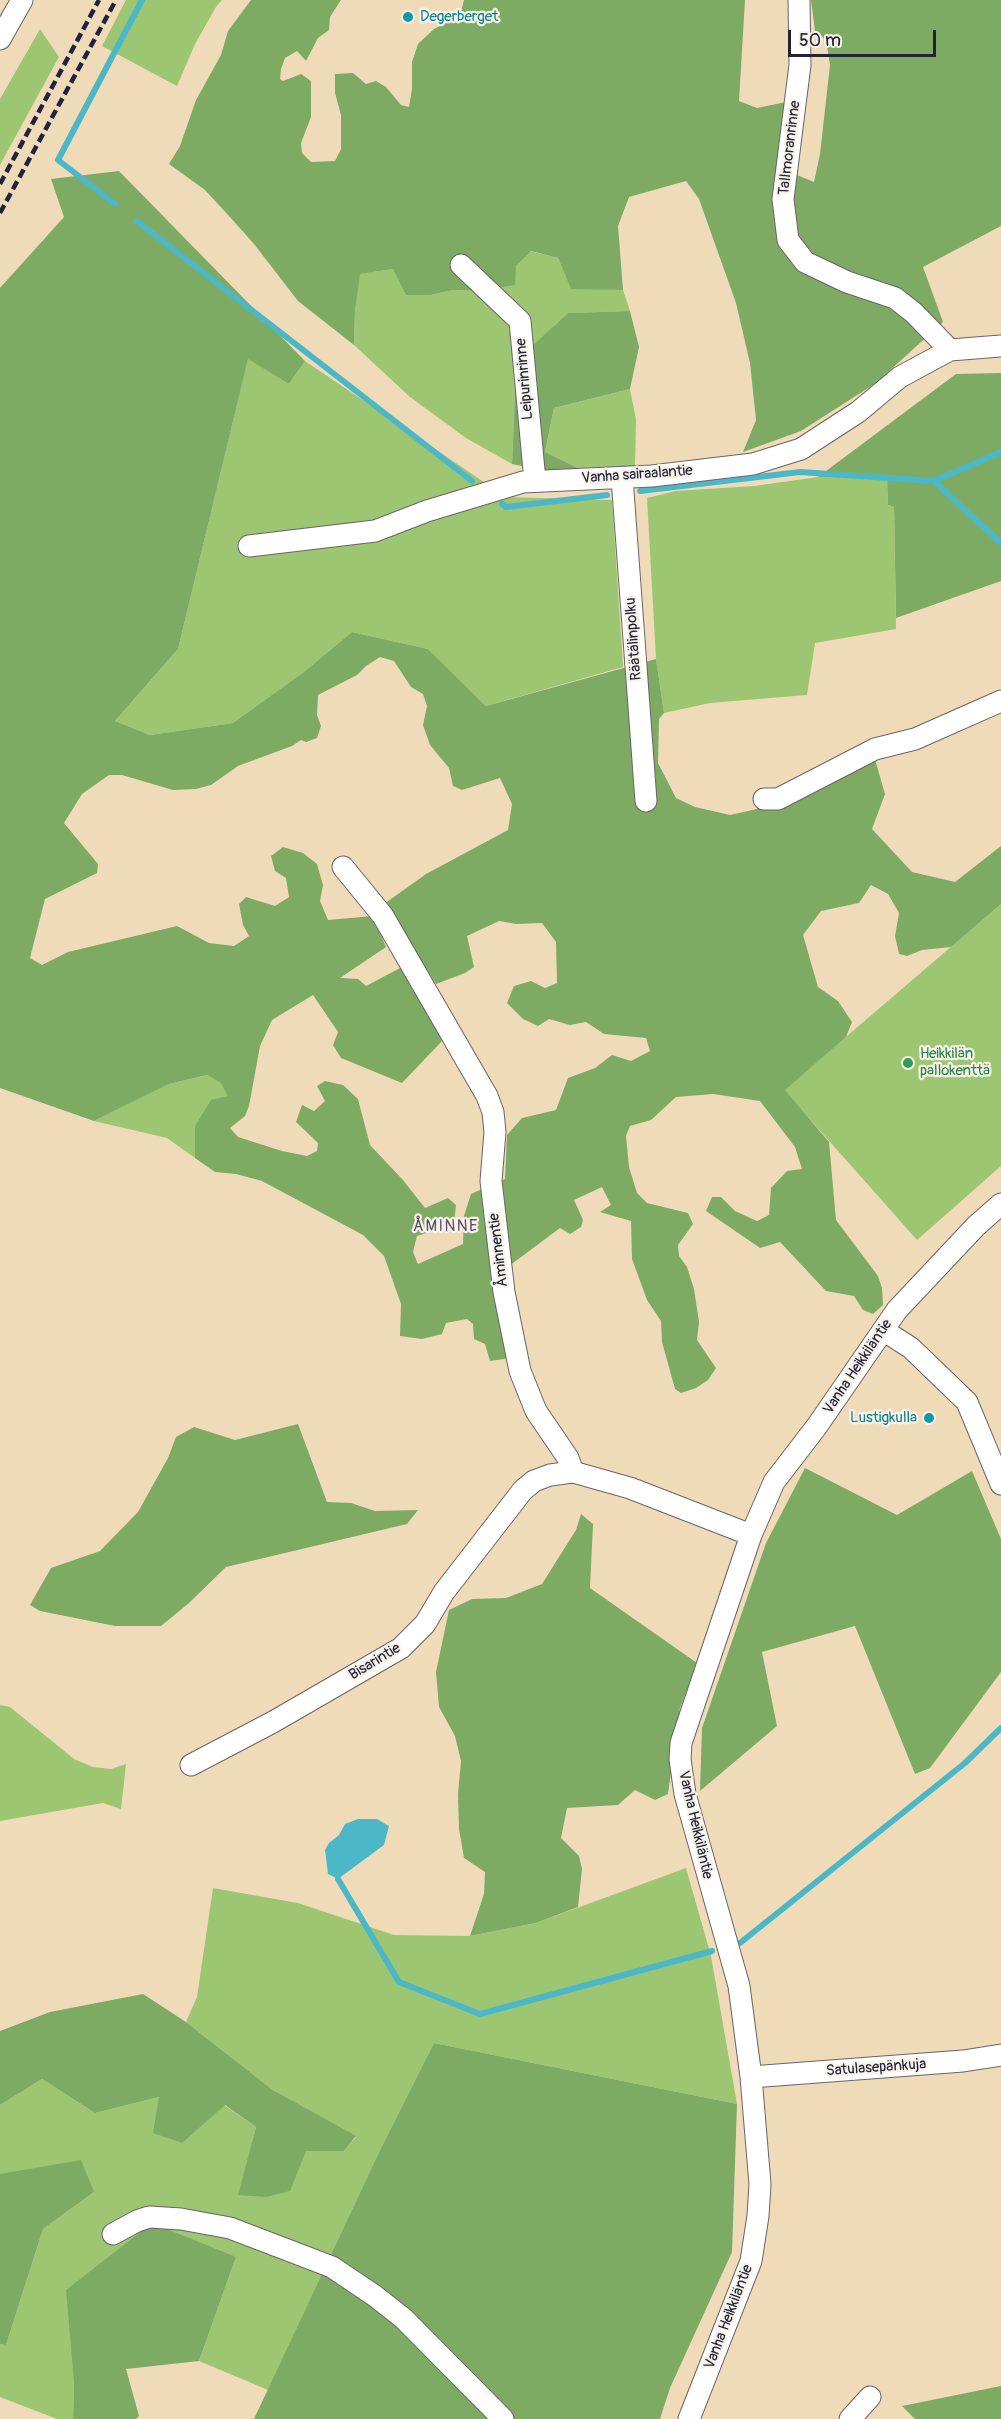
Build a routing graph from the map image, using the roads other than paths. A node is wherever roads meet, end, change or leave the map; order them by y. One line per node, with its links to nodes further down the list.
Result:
1 (22, 0): 3 (street)
2 (799, 0): 6 (street, Tallmoranrinne)
3 (0, 39)
4 (461, 265): 8 (street, Leipurinrinne)
5 (1001, 346): 6 (street, Vanha sairaalantie)
6 (950, 350): 7 (street, Vanha sairaalantie)
7 (622, 478): 8 (street, Vanha sairaalantie); 12 (street, Räätälinpolku)
8 (535, 481): 9 (street, Vanha sairaalantie)
9 (249, 546)
10 (1001, 701): 11 (street)
11 (764, 799)
12 (646, 801)
13 (344, 867): 16 (street, Åminnentie)
14 (1001, 1204): 15 (street, Vanha Heikkiläntie)
15 (883, 1330): 17 (street); 18 (street, Vanha Heikkiläntie)
16 (573, 1472): 18 (street); 19 (street, Bisarintie)
17 (1001, 1484)
18 (751, 1535): 21 (street, Vanha Heikkiläntie)
19 (191, 1765)
20 (1001, 2055): 21 (street, Satulasepänkuja)
21 (751, 2077): 25 (street, Vanha Heikkiläntie)
22 (112, 2234): 24 (street)
23 (870, 2397): 26 (street)
24 (503, 2419)
25 (689, 2419)
26 (850, 2419)

